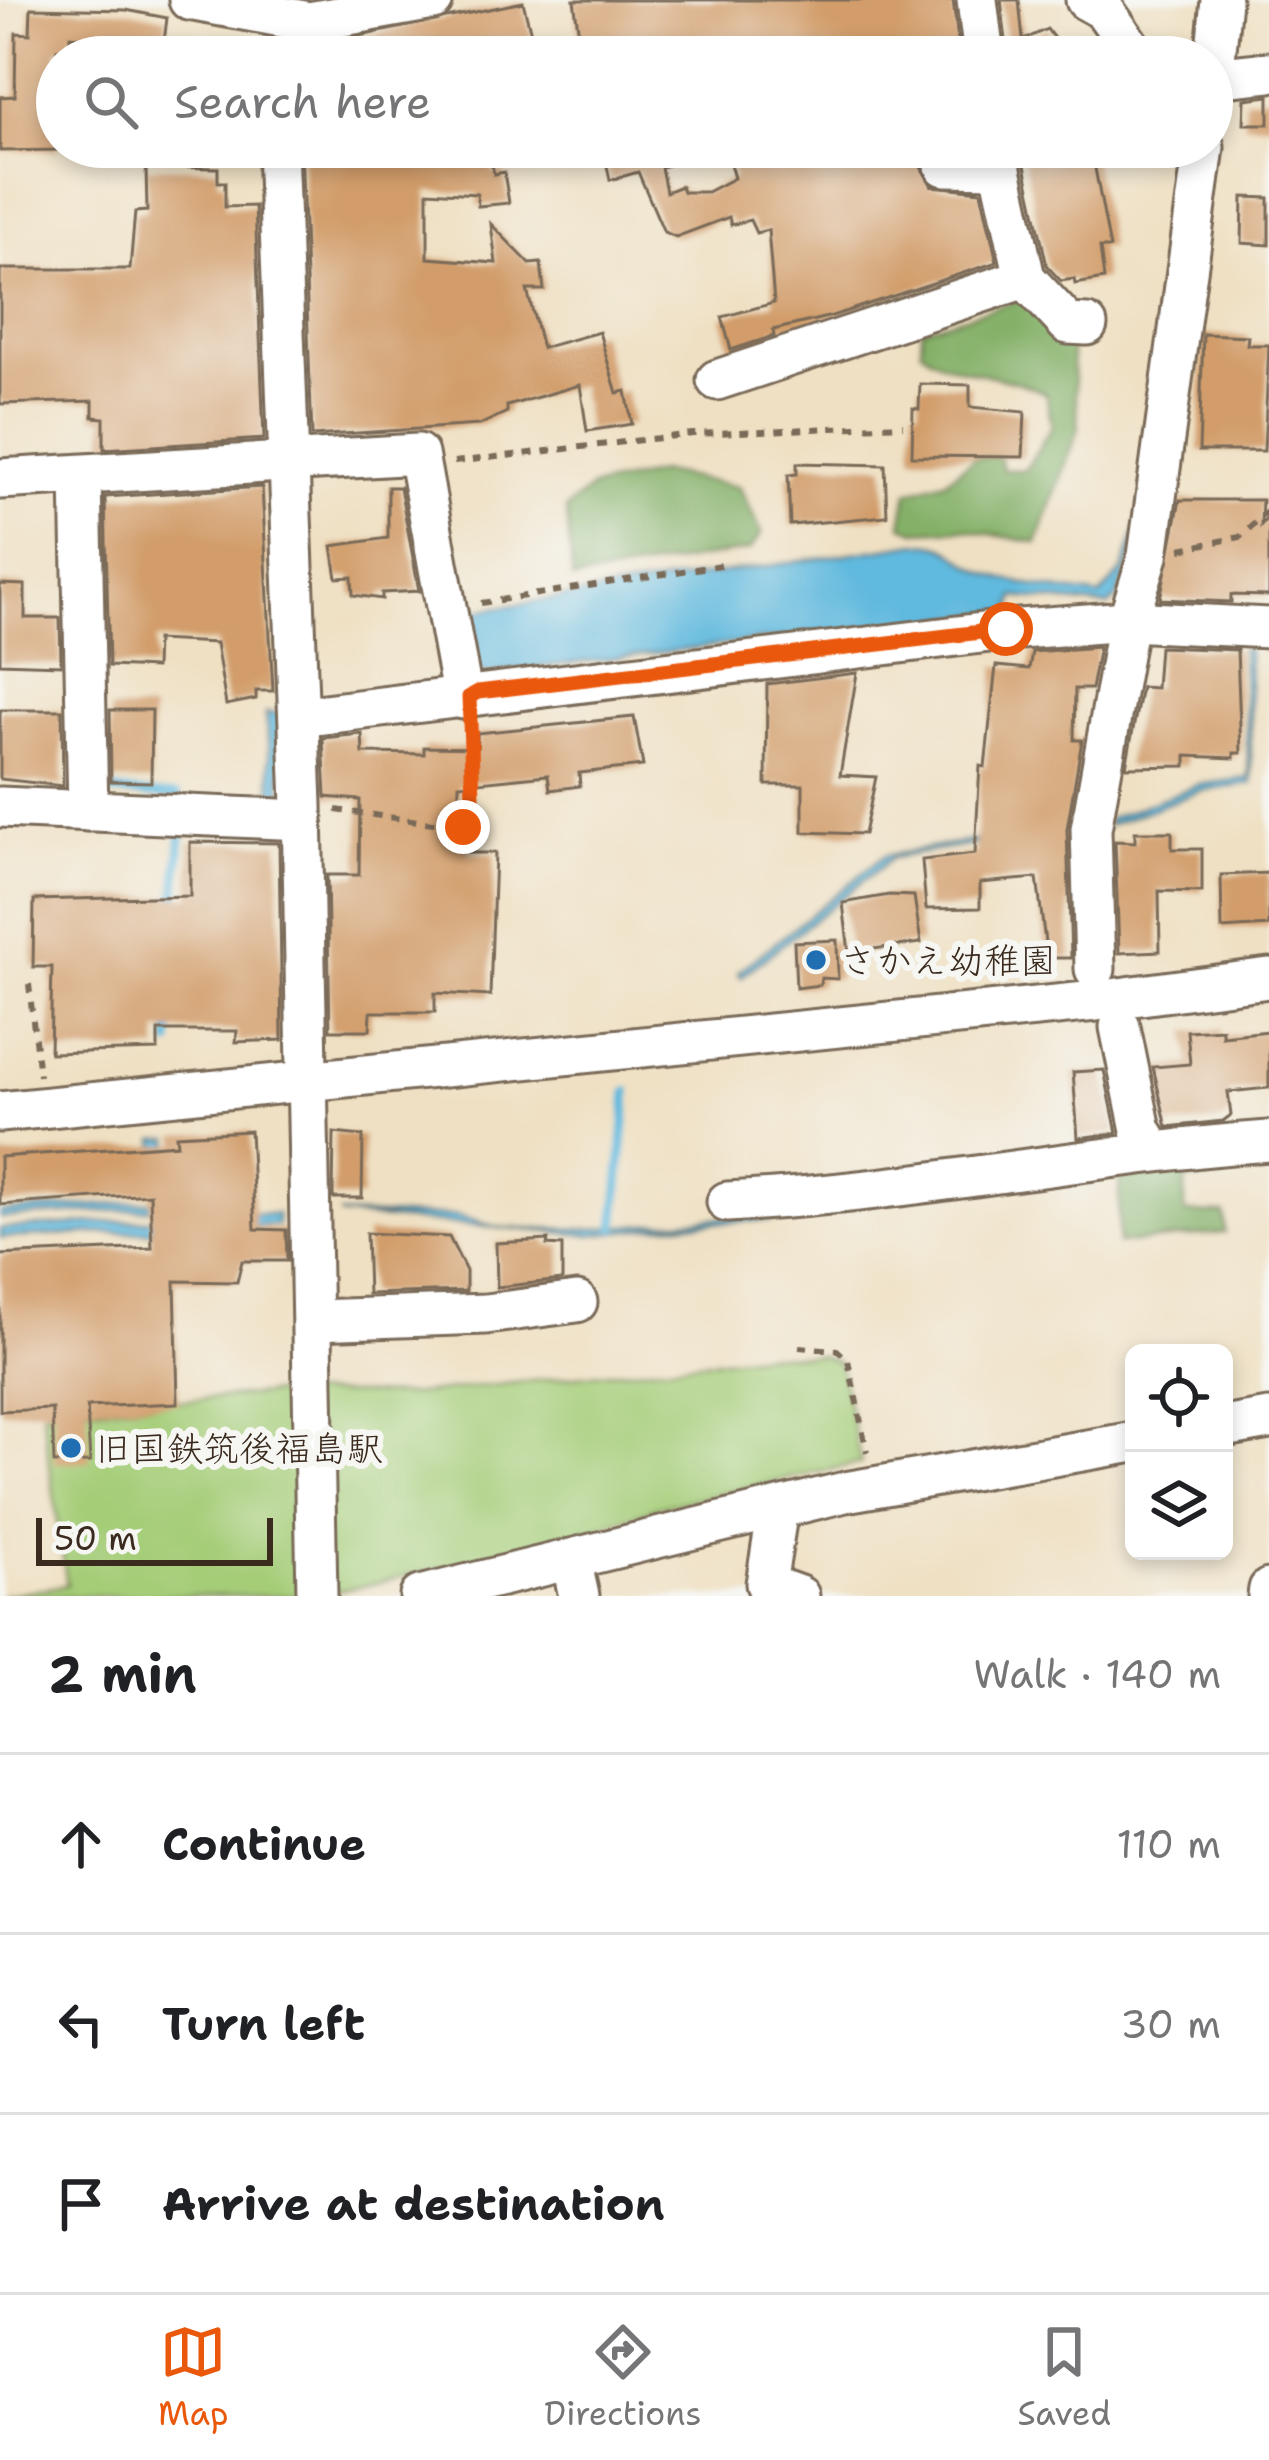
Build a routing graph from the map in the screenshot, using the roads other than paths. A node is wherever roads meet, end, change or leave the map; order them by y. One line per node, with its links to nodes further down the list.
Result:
1 (189, 0): 6 (street)
2 (434, 0): 6 (street)
3 (977, 0): 7 (street)
4 (1086, 0): 8 (street)
5 (1221, 0): 9 (street)
6 (272, 25)
7 (981, 36)
8 (1123, 36)
9 (1217, 36)
10 (1269, 72): 11 (street)
11 (1233, 76)
12 (278, 168): 18 (street)
13 (1000, 168): 15 (street)
14 (1201, 168): 21 (street)
15 (1025, 278): 16 (street); 17 (street)
16 (1088, 325)
17 (717, 380)
18 (289, 460): 19 (street); 23 (street); 24 (street)
19 (81, 478): 20 (street); 26 (street)
20 (0, 479)
21 (1128, 621): 22 (street); 23 (street); 28 (street)
22 (1269, 628)
23 (466, 698): 24 (street)
24 (300, 717): 27 (street)
25 (0, 807): 26 (street)
26 (88, 811): 27 (street)
27 (302, 813): 31 (street)
28 (1095, 969)
29 (1269, 978): 31 (street)
30 (1120, 1027): 34 (street)
31 (305, 1082): 32 (street); 37 (street)
32 (0, 1112)
33 (1269, 1141): 34 (street)
34 (1153, 1149): 35 (street)
35 (727, 1202)
36 (577, 1302): 37 (street)
37 (314, 1320): 44 (street)
38 (1269, 1419): 39 (street)
39 (1233, 1425)
40 (1125, 1444): 41 (street)
41 (778, 1509): 42 (street); 43 (street)
42 (575, 1578): 45 (street)
43 (776, 1592)
44 (316, 1596)
45 (420, 1596)

